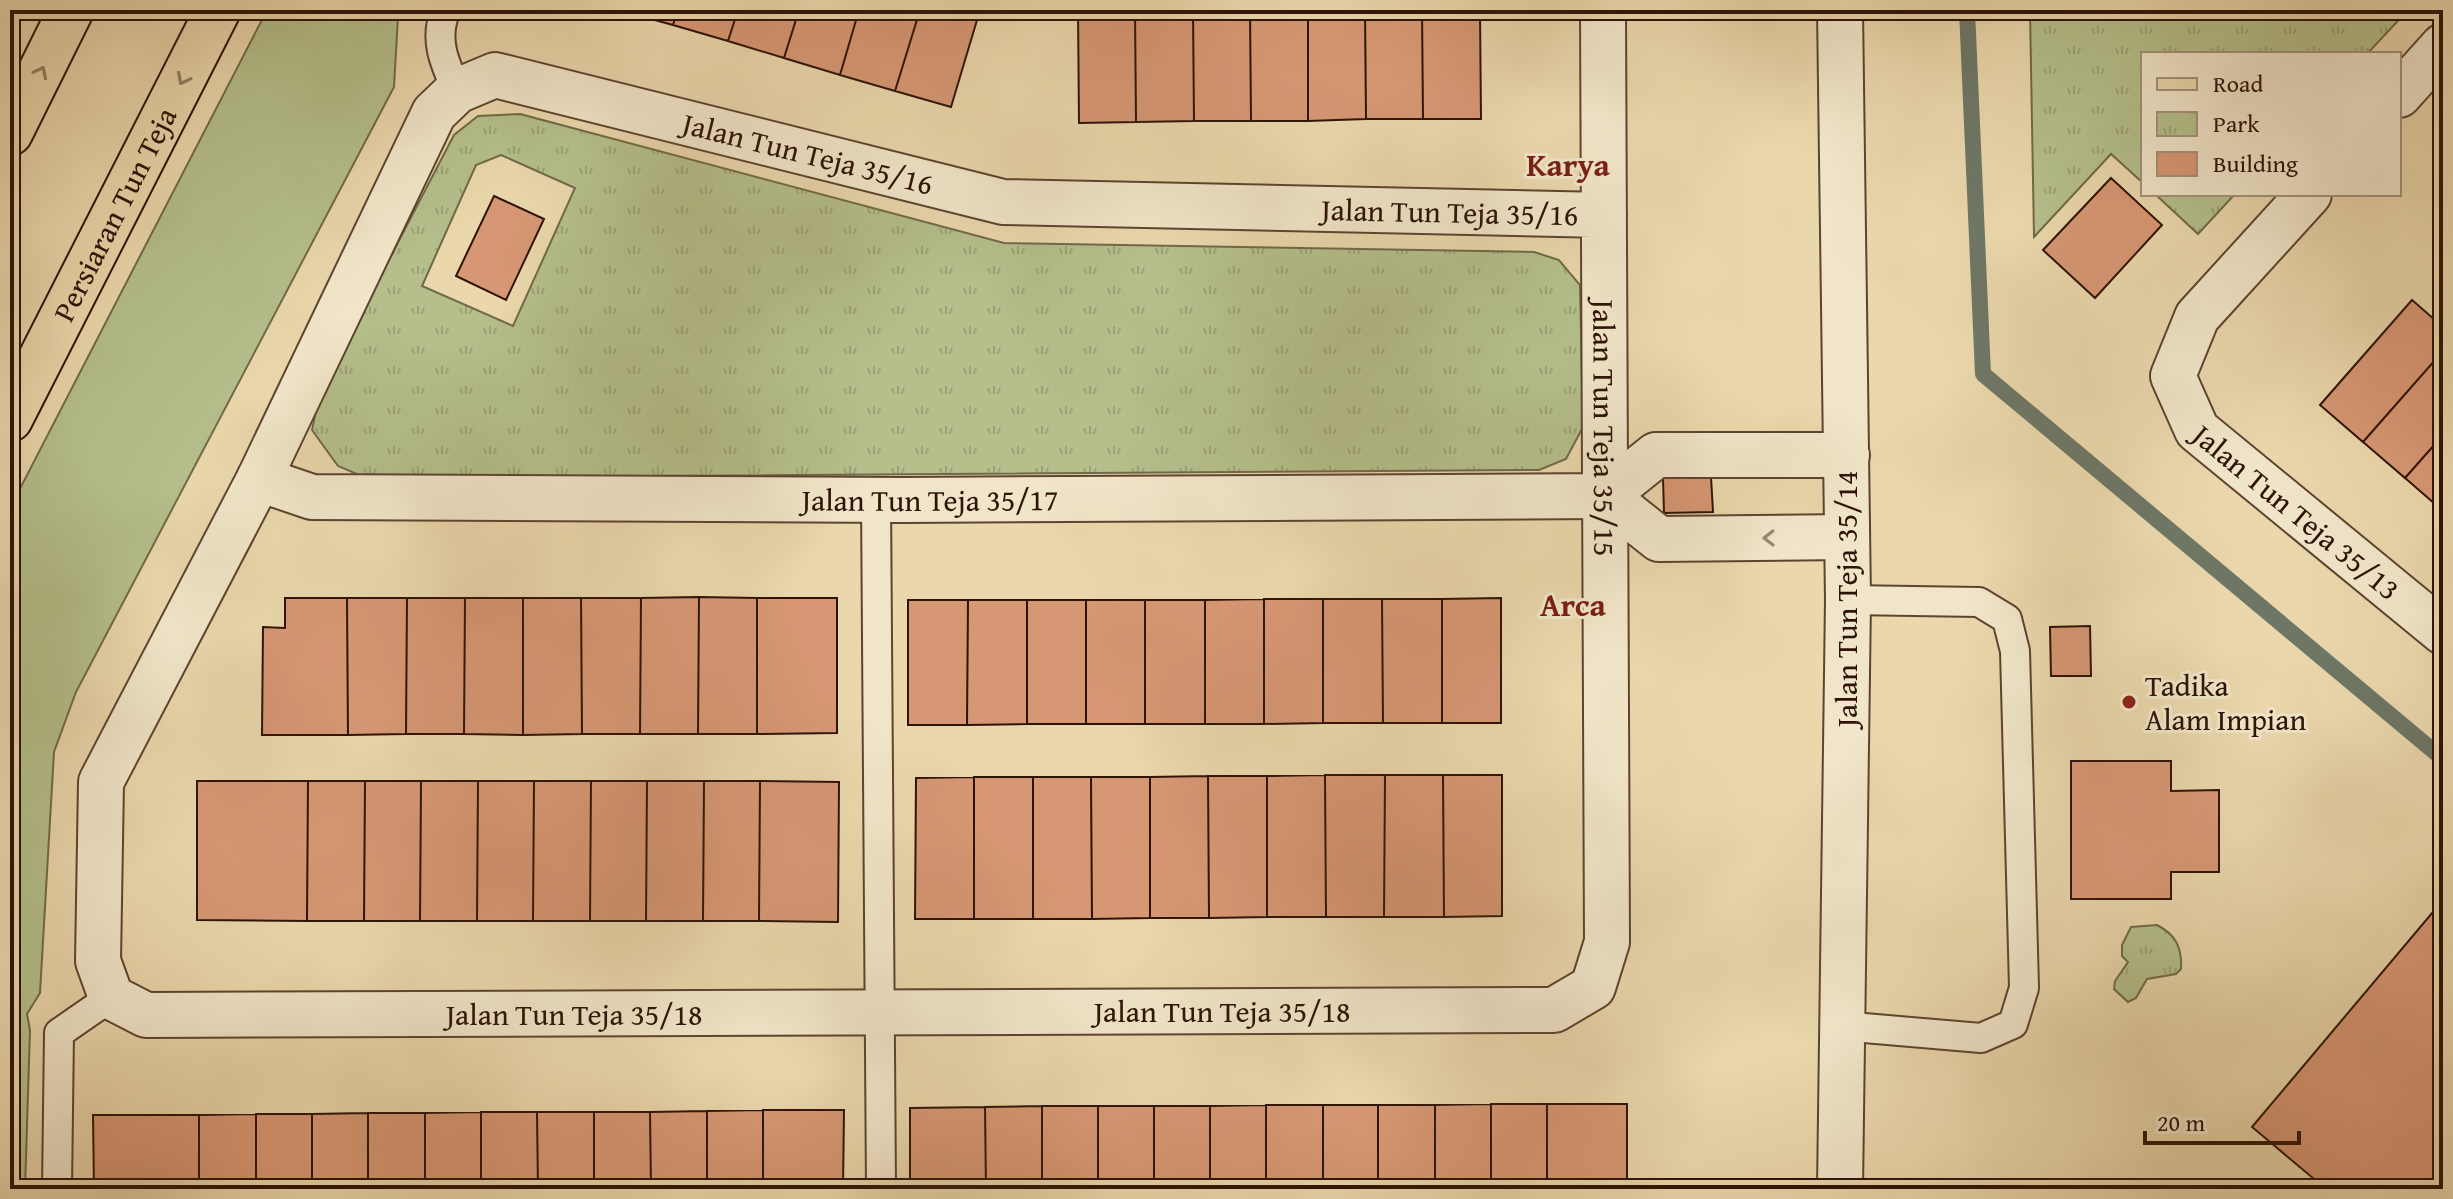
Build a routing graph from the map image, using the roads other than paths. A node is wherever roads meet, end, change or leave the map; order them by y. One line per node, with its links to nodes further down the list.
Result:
1 (71, 10): 9 (main road, one-way to 1)
2 (218, 10): 12 (main road, Persiaran Tun Teja, one-way to 12)
3 (446, 10): 7 (lane)
4 (1603, 10): 11 (street, Jalan Tun Teja 35/15)
5 (1840, 10): 13 (street, Jalan Tun Teja 35/14)
6 (2443, 46): 8 (street)
7 (457, 91): 11 (street, Jalan Tun Teja 35/16); 14 (street, Jalan Tun Teja 35/16)
8 (2401, 93)
9 (10, 133)
10 (2307, 196): 19 (street, Jalan Tun Teja 35/13)
11 (1604, 215): 15 (street, Jalan Tun Teja 35/15)
12 (10, 419)
13 (1847, 455): 15 (street); 17 (street, Jalan Tun Teja 35/14)
14 (259, 479): 16 (street, Jalan Tun Teja 35/17); 21 (street)
15 (1605, 496): 16 (street, Jalan Tun Teja 35/17); 17 (street, one-way to 15); 20 (street, Jalan Tun Teja 35/15)
16 (876, 499): 22 (lane)
17 (1847, 537): 18 (street, Jalan Tun Teja 35/14)
18 (1848, 600): 23 (street, Jalan Tun Teja 35/14); 23 (lane)
19 (2443, 632)
20 (1593, 987): 22 (street, Jalan Tun Teja 35/18)
21 (111, 997): 22 (street, Jalan Tun Teja 35/18); 24 (lane)
22 (880, 1013): 25 (lane)
23 (1841, 1026): 26 (street, Jalan Tun Teja 35/14)
24 (57, 1189)
25 (881, 1189)
26 (1840, 1189)

